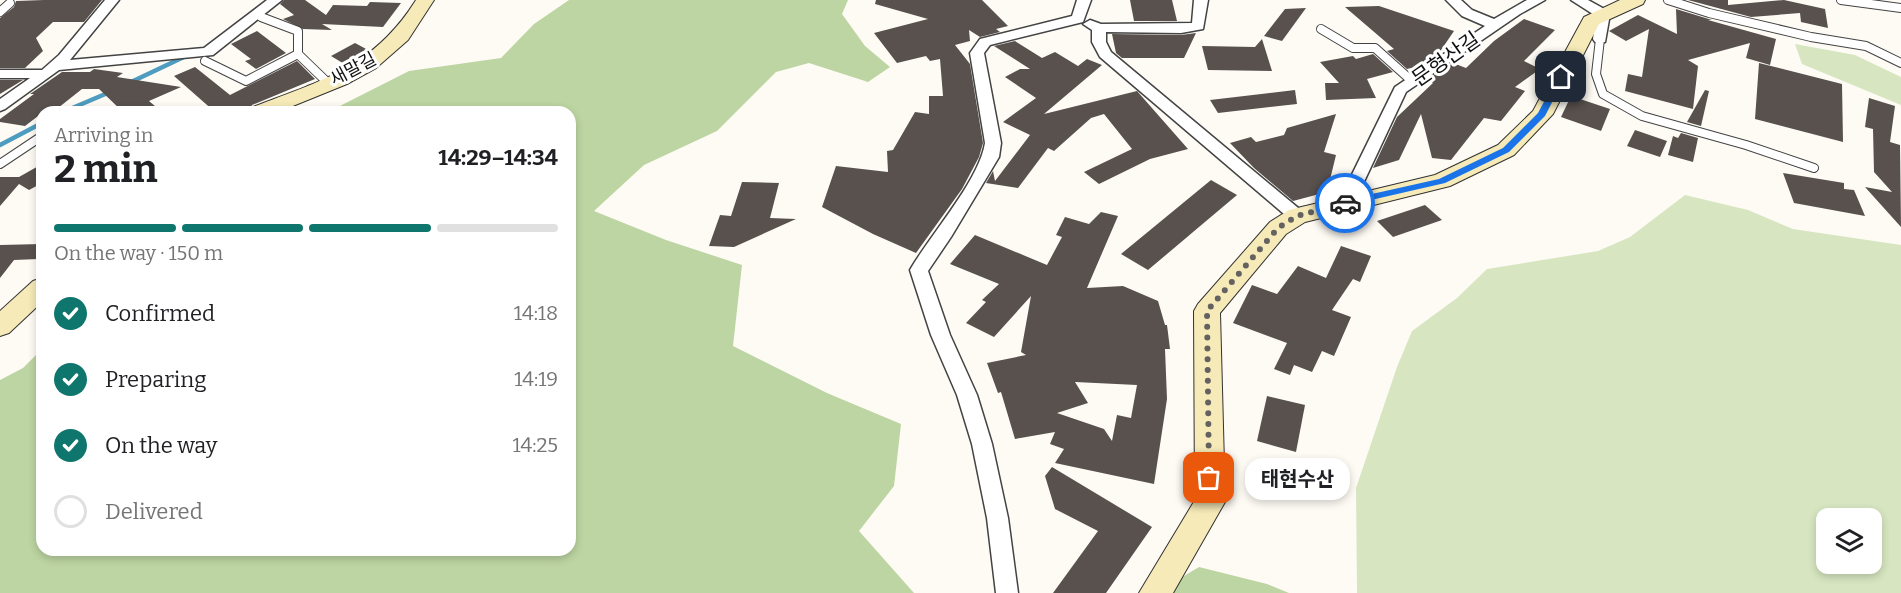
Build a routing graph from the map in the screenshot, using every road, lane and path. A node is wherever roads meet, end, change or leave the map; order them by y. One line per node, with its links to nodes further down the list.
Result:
1 (112, 0): 25 (street)
2 (275, 0): 25 (street)
3 (425, 0): 28 (street, 새말길)
4 (1084, 0): 17 (street)
5 (1201, 0): 19 (street)
6 (1453, 0): 18 (street)
7 (1538, 0): 18 (street, 문형산길)
8 (1578, 0): 15 (street)
9 (1636, 0): 15 (street)
10 (1668, 0): 24 (lane)
11 (1841, 0): 13 (lane)
12 (10, 3): 14 (lane)
13 (1901, 8)
14 (0, 12)
15 (1603, 14): 21 (street); 34 (street)
16 (261, 17): 22 (lane)
17 (1078, 19): 19 (street); 38 (street)
18 (1495, 25): 27 (street, 문형산길)
19 (1099, 28): 35 (street)
20 (1321, 29): 27 (lane)
21 (1600, 39): 33 (lane)
22 (298, 54): 23 (lane); 28 (lane)
23 (205, 61)
24 (1901, 63)
25 (50, 70): 26 (street); 29 (street)
26 (0, 75)
27 (1413, 82): 34 (street, 문형산길)
28 (328, 83): 30 (street, 새말길)
29 (0, 106)
30 (275, 106)
31 (36, 140): 32 (lane)
32 (0, 164)
33 (1814, 168)
34 (1346, 203): 35 (street)
35 (1297, 216): 39 (street)
36 (36, 293): 37 (street)
37 (0, 326)
38 (1007, 593)
39 (1155, 593)

